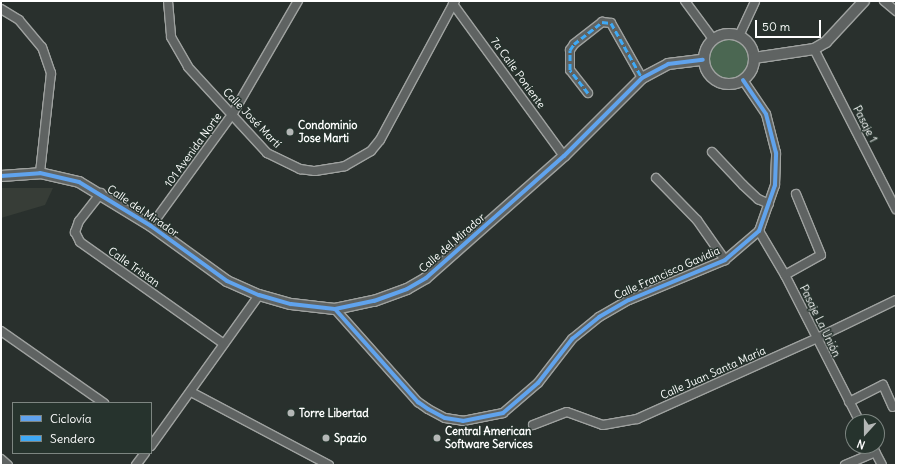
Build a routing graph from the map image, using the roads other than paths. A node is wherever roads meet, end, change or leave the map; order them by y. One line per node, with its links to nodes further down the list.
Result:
1 (168, 1): 18 (street, Calle José Martí)
2 (298, 1): 18 (street, 101 Avenida Norte)
3 (685, 1): 11 (street)
4 (755, 1): 10 (street)
5 (864, 1): 12 (street)
6 (884, 1): 9 (street)
7 (454, 3): 18 (street, Calle José Martí); 20 (street, 7a Calle Poniente)
8 (1, 9): 21 (street)
9 (896, 12)
10 (739, 36): 11 (street); 13 (street)
11 (713, 39): 14 (street)
12 (814, 49): 13 (street); 27 (street, Pasaje 1)
13 (754, 58): 16 (street)
14 (703, 60): 15 (street, Calle del Mirador); 16 (street)
15 (642, 78): 17 (street); 20 (street, Calle del Mirador)
16 (743, 80): 26 (street, Calle Francisco Gavidia)
17 (588, 92)
18 (233, 114): 28 (street, 101 Avenida Norte)
19 (712, 152): 26 (street)
20 (564, 156): 34 (street, Calle del Mirador)
21 (40, 173): 22 (street, Calle del Mirador); 24 (street, Calle del Mirador)
22 (1, 176)
23 (656, 178): 30 (street)
24 (101, 193): 28 (street, Calle del Mirador); 37 (street, Calle Tristan)
25 (796, 194): 31 (street)
26 (769, 204): 29 (street, Calle Francisco Gavidia)
27 (896, 209)
28 (151, 226): 32 (street, Calle del Mirador)
29 (759, 231): 30 (street, Calle Francisco Gavidia); 31 (street, Pasaje La Unión)
30 (725, 260): 34 (street, Calle Francisco Gavidia)
31 (785, 275): 36 (street, Pasaje La Unión)
32 (259, 295): 34 (street, Calle del Mirador); 37 (street)
33 (896, 300): 36 (street, Calle Juan Santa María)
34 (335, 309)
35 (1, 331): 39 (street)
36 (816, 339): 40 (street, Pasaje La Unión); 43 (street, Calle Juan Santa María)
37 (224, 344): 38 (street)
38 (192, 392): 44 (street); 51 (street)
39 (103, 402)
40 (849, 402): 41 (street); 42 (street, Pasaje La Unión)
41 (893, 407)
42 (856, 414)
43 (533, 424)
44 (153, 440)
45 (144, 454): 50 (street)
46 (865, 454): 52 (street)
47 (876, 454): 53 (street)
48 (1, 459): 49 (street)
49 (8, 465)
50 (136, 465)
51 (329, 465)
52 (845, 465)
53 (882, 465)

